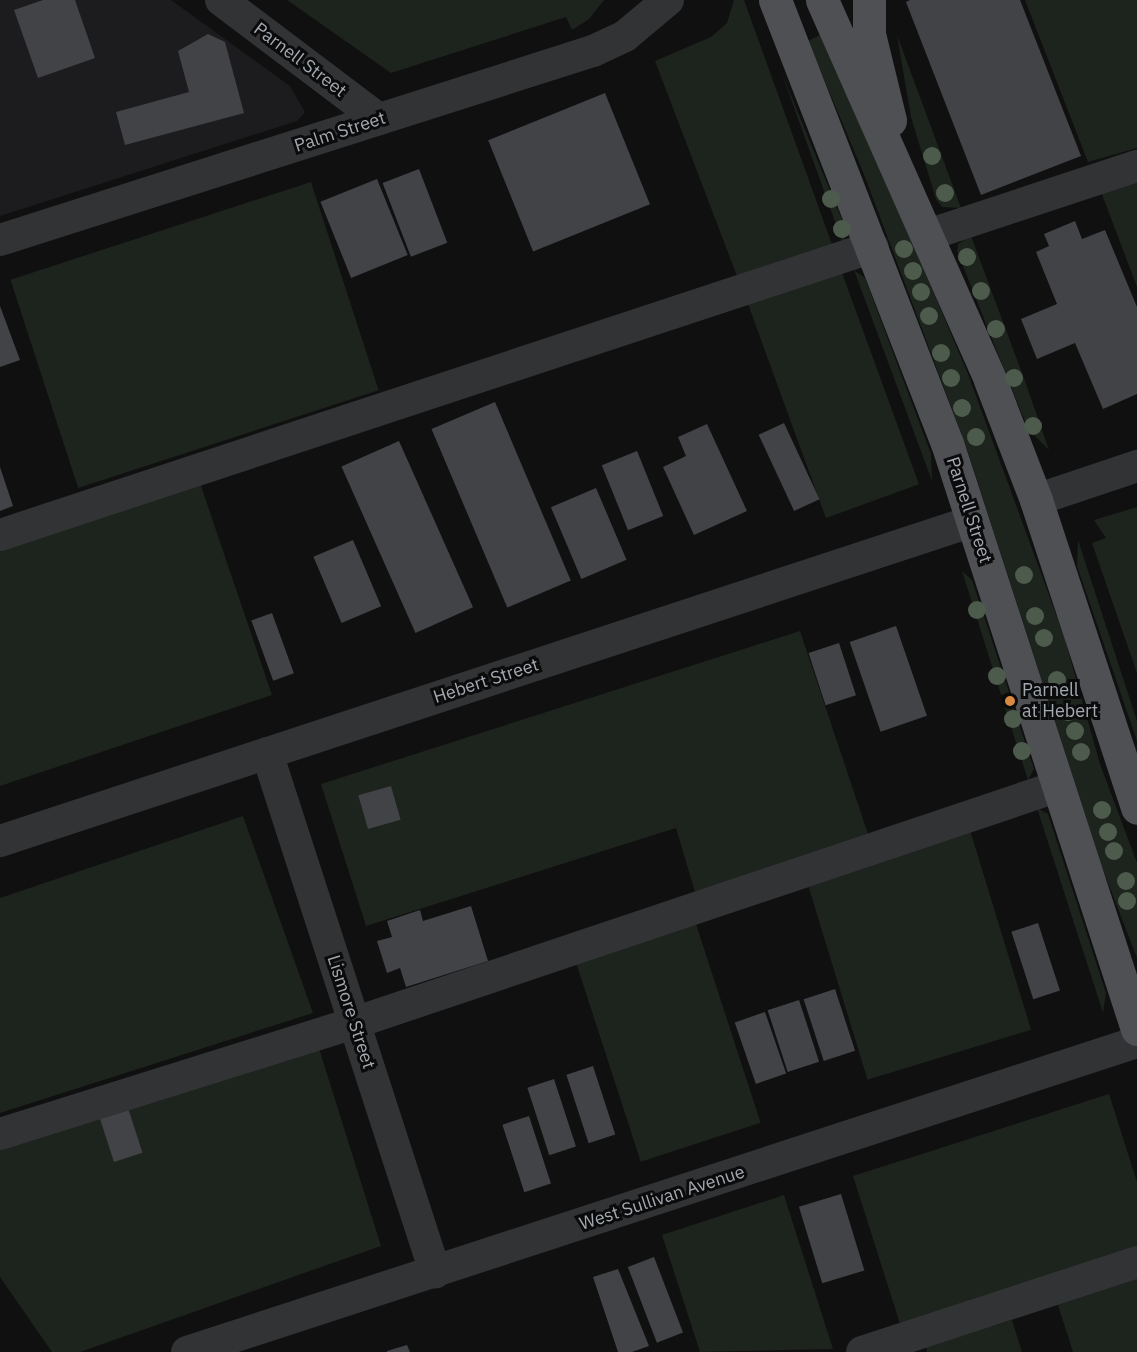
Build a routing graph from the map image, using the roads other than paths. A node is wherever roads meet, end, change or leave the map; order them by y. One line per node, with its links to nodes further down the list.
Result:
1 (221, 0): 6 (street, Parnell Street)
2 (668, 0): 6 (street, Palm Street)
3 (774, 0): 11 (main road, Parnell Street)
4 (822, 0): 8 (main road)
5 (869, 0): 8 (main road)
6 (379, 120): 10 (street, Palm Street)
7 (1137, 166): 9 (street)
8 (909, 191): 9 (main road)
9 (928, 235): 13 (main road)
10 (0, 240)
11 (873, 247): 14 (main road, Parnell Street); 15 (street)
12 (1137, 466): 13 (street)
13 (1036, 500): 17 (main road)
14 (973, 521): 16 (street, Hebert Street); 18 (main road, Parnell Street)
15 (0, 536)
16 (267, 753): 20 (street, Hebert Street); 21 (street, Lismore Street)
17 (1130, 764): 19 (main road)
18 (1059, 786): 21 (street); 22 (main road, Parnell Street)
19 (1137, 808)
20 (0, 841)
21 (354, 1023): 24 (street); 26 (street, Lismore Street)
22 (1137, 1029)
23 (1137, 1042): 26 (street, West Sullivan Avenue)
24 (0, 1134)
25 (1137, 1262): 28 (street)
26 (435, 1272): 27 (street, West Sullivan Avenue)
27 (187, 1352)
28 (862, 1352)

